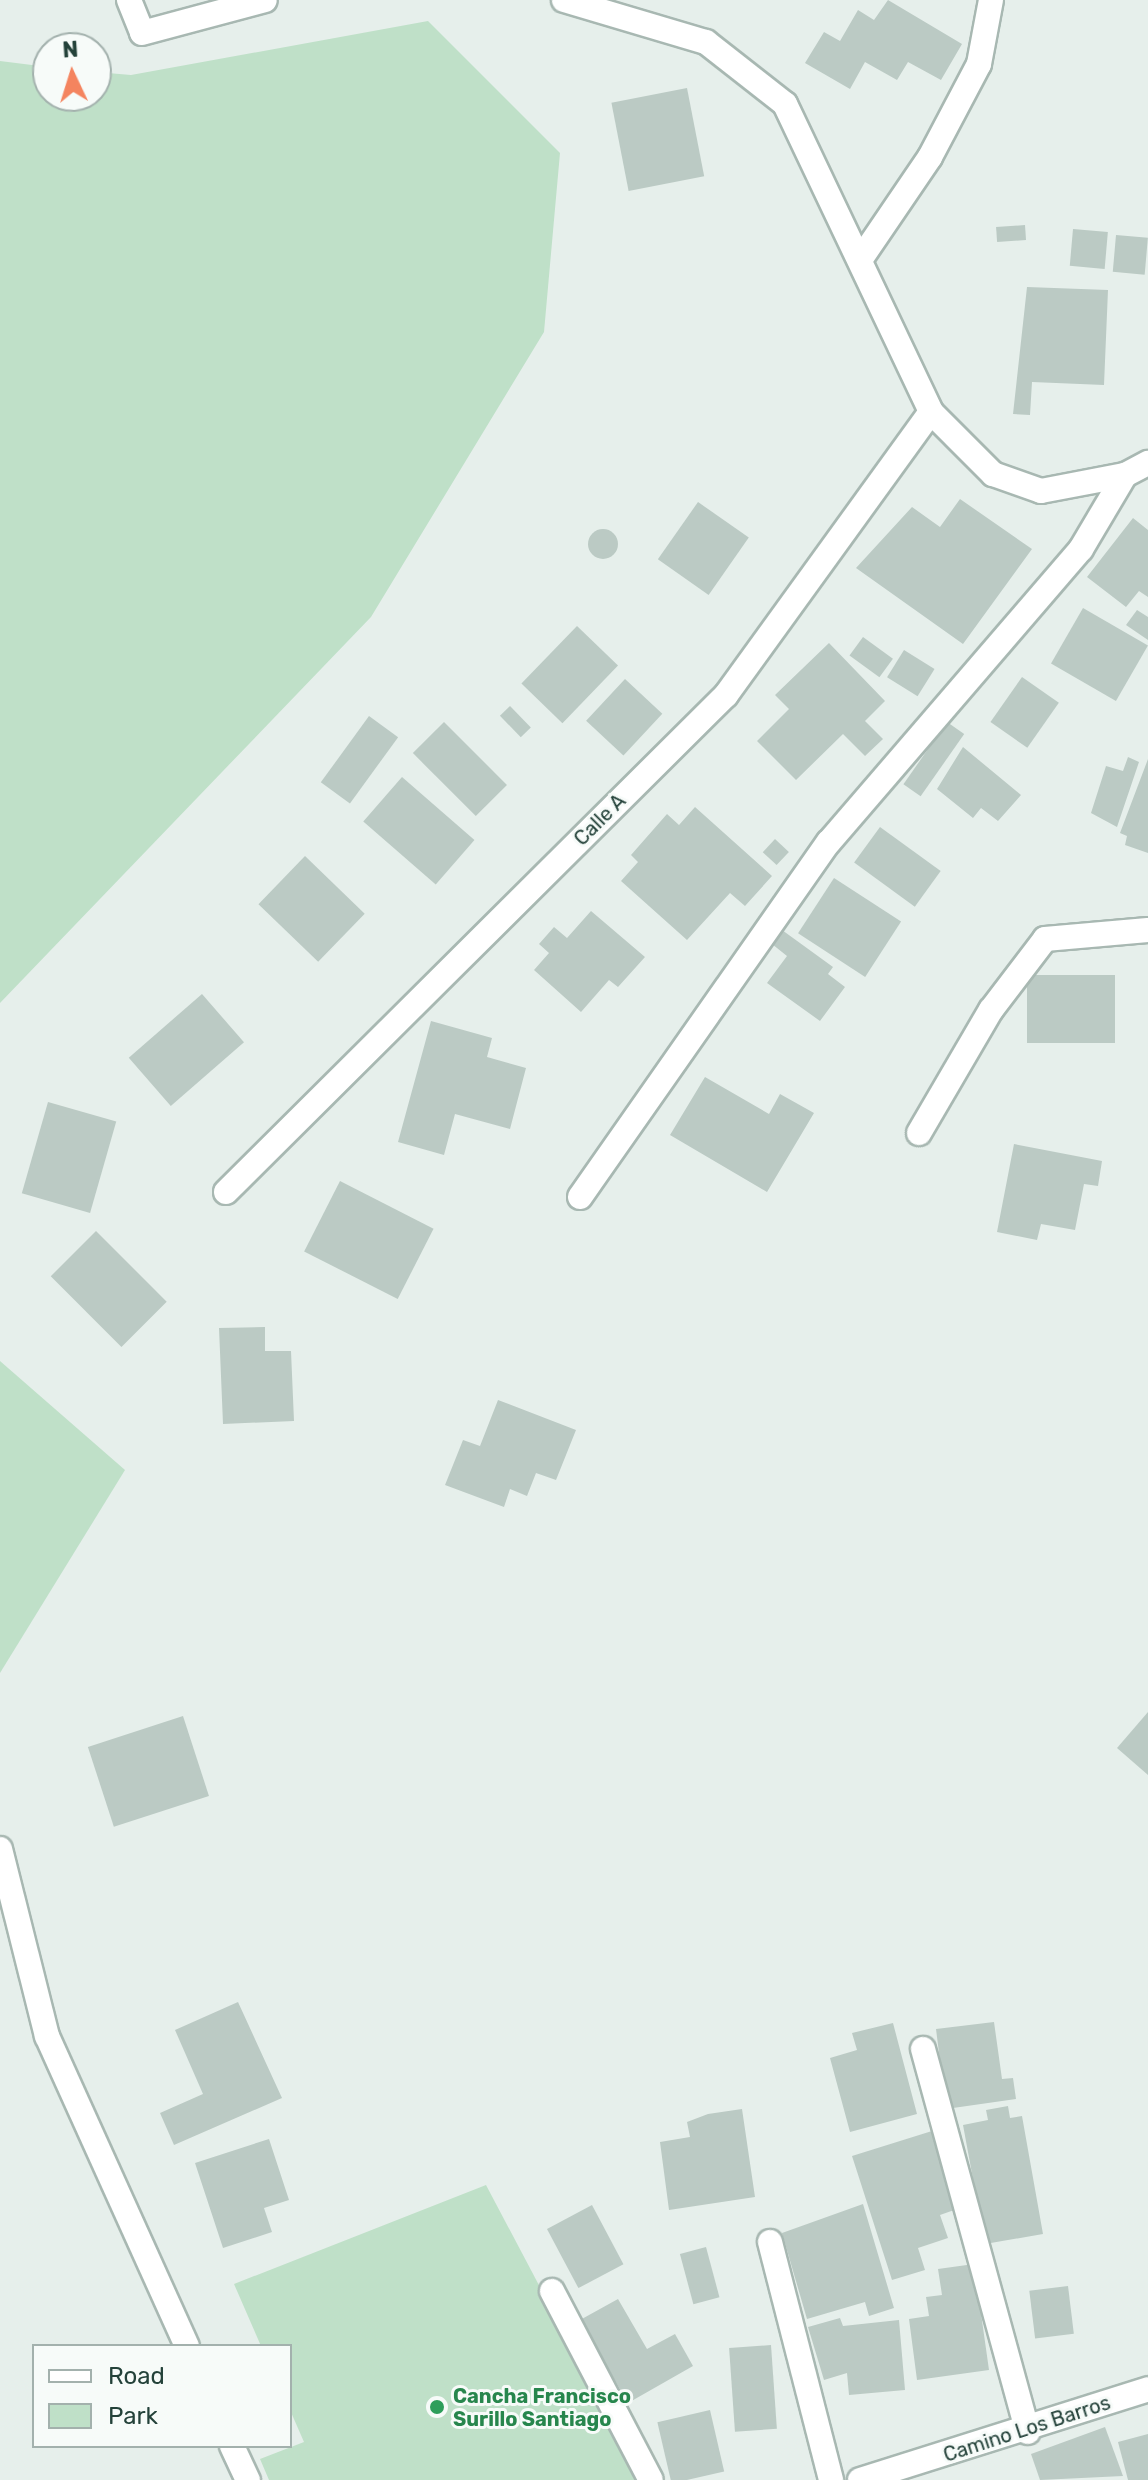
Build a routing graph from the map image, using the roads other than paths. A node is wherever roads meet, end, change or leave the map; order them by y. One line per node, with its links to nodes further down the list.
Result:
1 (129, 0): 2 (street)
2 (265, 0)
3 (564, 0): 5 (street)
4 (991, 0): 6 (street)
5 (600, 7): 6 (street)
6 (862, 257): 7 (street)
7 (931, 412): 9 (street); 12 (street, Calle A)
8 (1148, 463): 9 (street)
9 (1125, 475): 13 (street)
10 (1148, 930): 11 (street)
11 (919, 1133)
12 (226, 1192)
13 (580, 1197)
14 (0, 1849): 18 (street)
15 (923, 2049): 20 (street)
16 (770, 2242): 24 (street)
17 (552, 2291): 23 (street)
18 (186, 2344)
19 (1148, 2389): 20 (street, Camino Los Barros)
20 (1028, 2432): 25 (street, Camino Los Barros)
21 (233, 2448): 22 (street)
22 (248, 2480)
23 (651, 2480)
24 (831, 2480)
25 (860, 2480)

